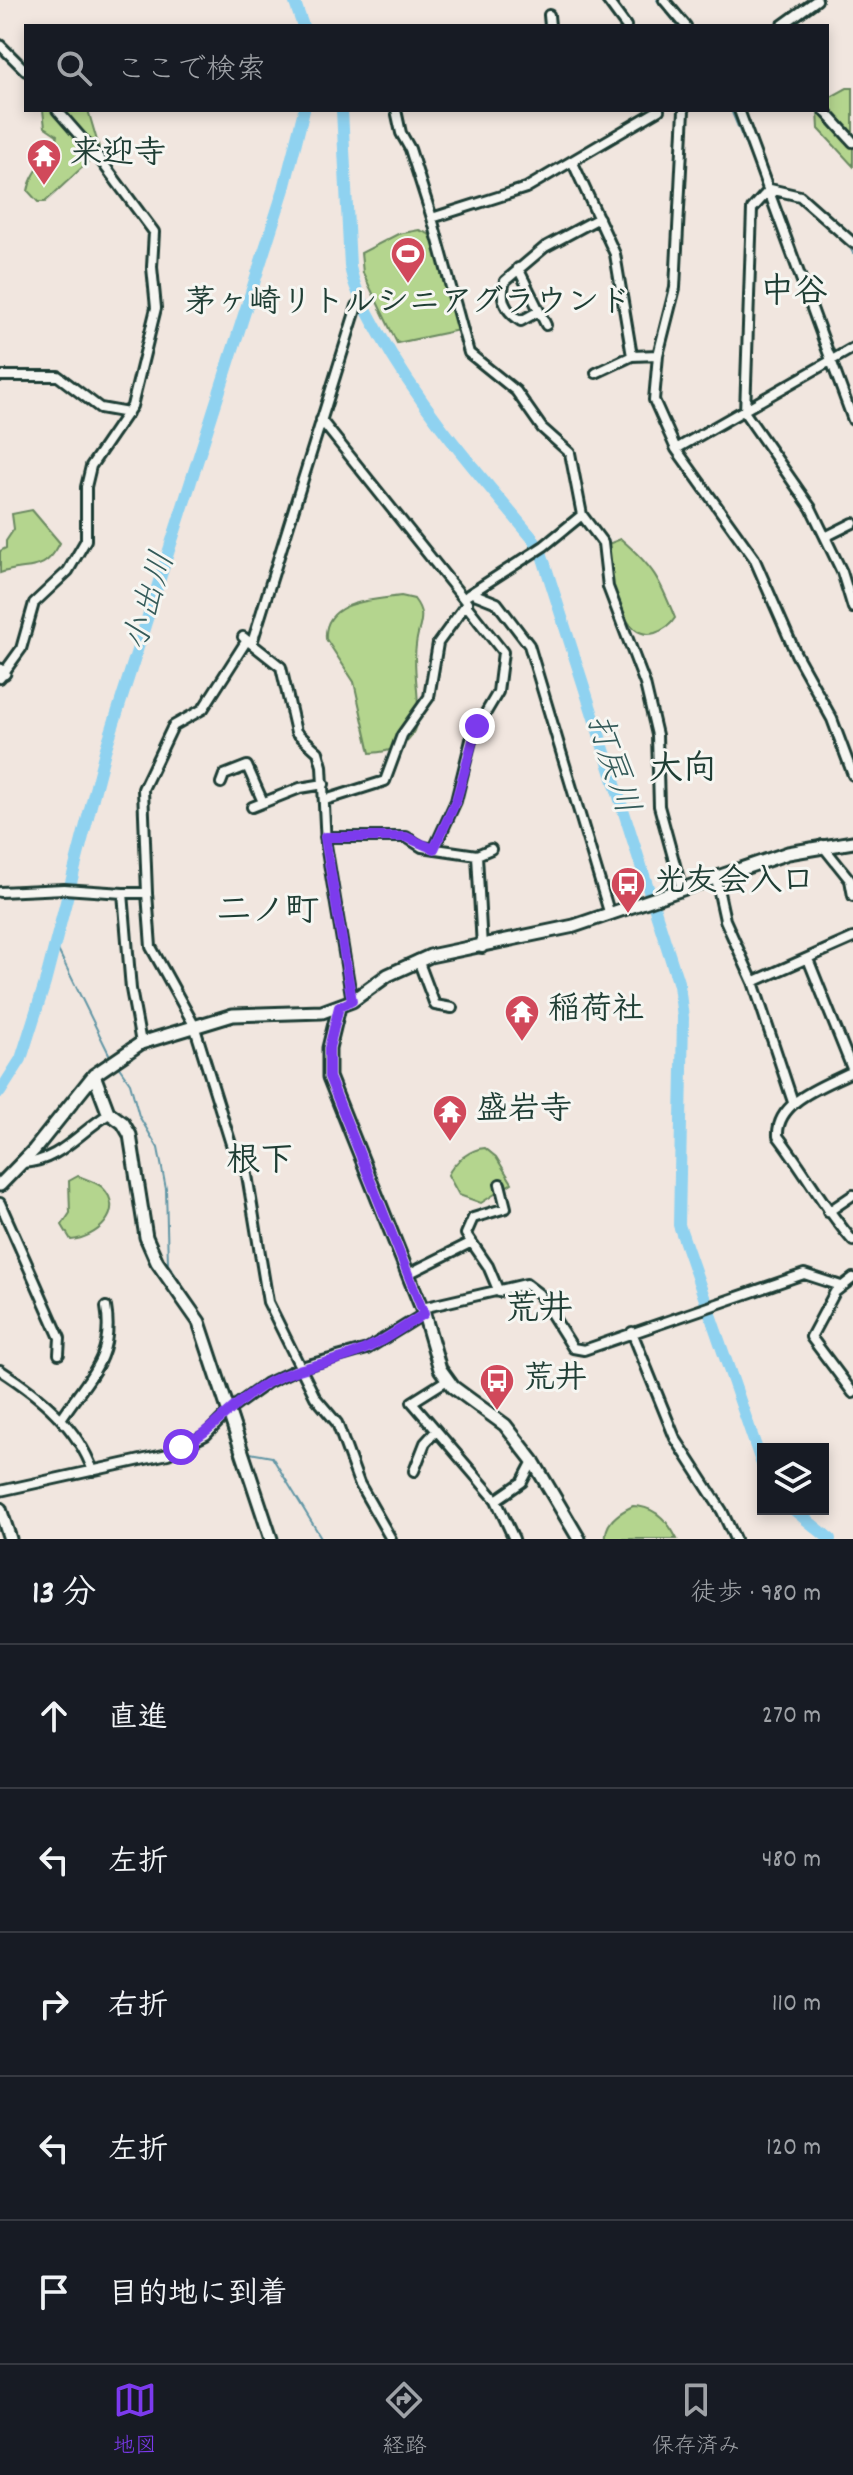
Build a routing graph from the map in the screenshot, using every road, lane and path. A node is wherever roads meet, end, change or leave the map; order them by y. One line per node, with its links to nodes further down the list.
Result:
1 (607, 0): 6 (street)
2 (664, 0): 7 (street)
3 (817, 0): 8 (street)
4 (549, 15): 5 (street)
5 (550, 24)
6 (625, 24)
7 (684, 24)
8 (784, 24)
9 (0, 45): 10 (street)
10 (24, 69)
11 (59, 112): 33 (street)
12 (396, 112): 20 (street)
13 (656, 112): 18 (street)
14 (684, 112): 28 (street)
15 (740, 112): 19 (street)
16 (826, 112): 17 (street)
17 (853, 142)
18 (573, 163): 20 (street); 21 (street)
19 (770, 189): 22 (street); 30 (street); 34 (street)
20 (432, 218): 38 (street)
21 (599, 218): 23 (street); 29 (street)
22 (853, 243)
23 (518, 268): 25 (street); 25 (street)
24 (357, 306): 35 (street)
25 (539, 311): 26 (street)
26 (546, 325)
27 (853, 348): 30 (street)
28 (658, 355): 29 (street); 37 (street)
29 (632, 356): 31 (street)
30 (831, 361): 34 (street); 36 (street)
31 (596, 373)
32 (0, 376): 33 (street)
33 (128, 413): 44 (street)
34 (745, 413): 37 (street); 40 (street)
35 (321, 420): 41 (street); 43 (street)
36 (853, 420)
37 (676, 449): 45 (street)
38 (582, 515): 41 (street); 58 (street)
39 (853, 523): 40 (street)
40 (825, 537): 42 (street)
41 (467, 598): 48 (street); 54 (street); 63 (street)
42 (853, 608)
43 (247, 640): 47 (street); 61 (street)
44 (1, 674)
45 (853, 775)
46 (221, 783): 49 (street)
47 (324, 784): 48 (street); 49 (street)
48 (325, 800): 51 (street)
49 (263, 802): 50 (street)
50 (252, 807)
51 (325, 837): 54 (street); 69 (street)
52 (853, 842): 53 (street)
53 (822, 845): 57 (street); 62 (street)
54 (434, 849): 56 (street)
55 (491, 849): 56 (street)
56 (477, 855): 65 (street)
57 (716, 879): 58 (street); 68 (street)
58 (682, 890): 63 (street)
59 (0, 892): 60 (street)
60 (123, 893): 61 (street); 73 (street)
61 (147, 893): 72 (street)
62 (853, 896)
63 (610, 915): 65 (street)
64 (853, 938): 66 (street)
65 (482, 948): 67 (street)
66 (808, 959): 68 (street); 74 (street)
67 (418, 960): 69 (street); 71 (street)
68 (753, 982): 76 (street)
69 (352, 1001): 70 (street)
70 (339, 1007): 72 (street); 86 (street)
71 (452, 1008)
72 (194, 1025): 73 (street); 94 (street)
73 (141, 1043): 75 (street)
74 (853, 1071): 76 (street)
75 (94, 1075): 77 (street); 78 (street)
76 (793, 1102): 83 (street)
77 (109, 1114): 78 (street); 98 (street)
78 (22, 1163): 80 (street)
79 (500, 1184): 85 (street)
80 (0, 1185)
81 (853, 1195): 83 (street)
82 (0, 1203): 93 (street)
83 (828, 1212): 84 (street)
84 (853, 1241)
85 (470, 1243): 86 (street); 89 (street)
86 (408, 1274): 91 (street)
87 (853, 1278): 88 (street)
88 (841, 1286): 92 (street); 97 (street)
89 (499, 1292): 91 (street); 92 (street)
90 (106, 1307): 99 (street)
91 (423, 1311): 94 (street); 96 (street)
92 (632, 1332): 112 (street)
93 (59, 1354)
94 (301, 1367): 98 (street); 109 (street)
95 (0, 1370): 99 (street)
96 (447, 1380): 100 (street); 101 (street)
97 (853, 1393)
98 (231, 1409): 102 (street); 108 (street)
99 (61, 1419): 102 (street)
100 (436, 1431): 103 (street); 105 (street)
101 (533, 1461): 105 (street); 111 (street)
102 (93, 1471): 104 (street)
103 (414, 1471)
104 (0, 1491)
105 (496, 1500): 110 (street)
106 (2, 1516): 107 (street)
107 (10, 1539)
108 (271, 1539)
109 (391, 1539)
110 (514, 1539)
111 (579, 1539)
112 (735, 1539)

